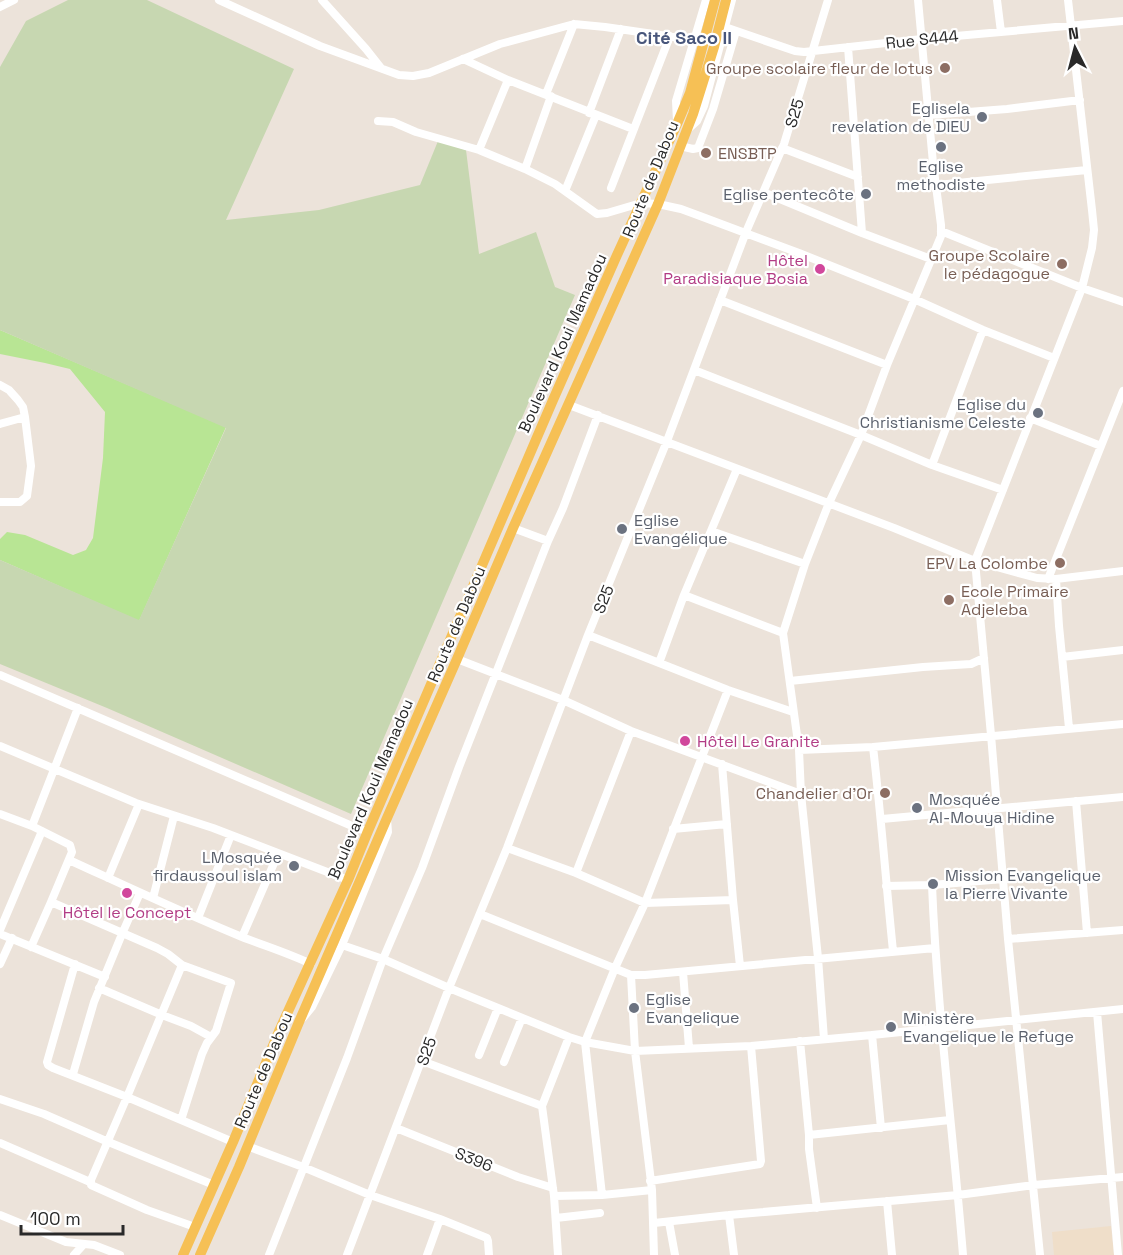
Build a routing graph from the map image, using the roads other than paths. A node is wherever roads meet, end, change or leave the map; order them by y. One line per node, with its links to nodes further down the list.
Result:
1 (15, 0): 12 (street)
2 (219, 0): 26 (street)
3 (322, 0): 26 (street)
4 (706, 0): 22 (street)
5 (715, 0): 34 (main road, Route de Dabou)
6 (726, 0): 34 (main road, Route de Dabou)
7 (732, 0): 16 (street)
8 (828, 0): 24 (street, S25)
9 (918, 0): 21 (street)
10 (997, 0): 19 (street)
11 (1068, 0): 15 (street)
12 (0, 7)
13 (1123, 21): 15 (street, Rue S444)
14 (574, 24): 17 (street); 25 (street); 28 (street)
15 (1071, 26): 19 (street, Rue S444); 29 (street)
16 (725, 27): 18 (street, Rue S444); 30 (street)
17 (621, 29): 20 (street); 31 (street)
18 (736, 31): 24 (street, Rue S444); 30 (street)
19 (1001, 32): 21 (street, Rue S444)
20 (670, 36): 22 (street); 35 (street)
21 (922, 39): 23 (street, Rue S444); 32 (street)
22 (695, 40): 34 (street)
23 (848, 47): 24 (street, Rue S444); 41 (street)
24 (813, 51): 37 (street, S25)
25 (463, 59): 26 (street); 27 (street)
26 (382, 69)
27 (508, 80): 28 (street); 38 (street)
28 (549, 95): 31 (street); 39 (street)
29 (1080, 100): 32 (street); 40 (street)
30 (709, 107): 34 (street); 36 (street)
31 (592, 114): 35 (street); 44 (street)
32 (928, 115): 42 (street)
33 (378, 121): 38 (street)
34 (682, 127): 36 (main road, Route de Dabou); 46 (main road, Route de Dabou)
35 (633, 129): 43 (street)
36 (680, 146): 47 (main road, Route de Dabou)
37 (782, 148): 41 (street); 45 (street, S25)
38 (479, 150): 39 (street)
39 (525, 170): 44 (street)
40 (1087, 170): 42 (street); 52 (street)
41 (858, 177): 50 (street)
42 (937, 185): 48 (street)
43 (611, 188)
44 (566, 191): 46 (street)
45 (764, 192): 49 (street, S25); 50 (street)
46 (641, 203): 47 (street); 120 (main road, Boulevard Koui Mamadou)
47 (658, 204): 49 (street); 62 (main road, Route de Dabou)
48 (941, 231): 51 (street); 52 (street)
49 (746, 232): 53 (street); 54 (street, S25)
50 (861, 233): 51 (street)
51 (931, 258): 53 (street)
52 (1082, 288): 55 (street); 57 (street)
53 (914, 299): 56 (street); 58 (street)
54 (720, 300): 58 (street); 59 (street, S25)
55 (1123, 302)
56 (983, 330): 57 (street); 70 (street)
57 (1054, 358): 65 (street)
58 (887, 365): 67 (street)
59 (694, 370): 67 (street); 68 (street, S25)
60 (0, 385): 64 (street)
61 (1123, 391): 69 (street)
62 (569, 405): 63 (street); 75 (main road, Route de Dabou)
63 (598, 415): 68 (street); 77 (street)
64 (25, 417): 66 (street); 73 (street)
65 (1030, 418): 69 (street); 72 (street)
66 (0, 424)
67 (861, 435): 70 (street); 74 (street)
68 (667, 441): 71 (street); 84 (street, S25)
69 (1101, 446): 81 (street)
70 (932, 465): 72 (street)
71 (737, 469): 74 (street); 76 (street)
72 (1002, 490): 78 (street)
73 (0, 502)
74 (829, 503): 78 (street); 79 (street)
75 (513, 528): 77 (street); 88 (main road, Route de Dabou)
76 (711, 531): 79 (street); 82 (street)
77 (548, 541): 91 (street)
78 (975, 561): 81 (street); 87 (street)
79 (805, 564): 83 (street)
80 (1123, 570): 81 (street)
81 (1052, 579): 86 (street)
82 (684, 595): 83 (street); 89 (street)
83 (783, 633): 92 (street)
84 (588, 635): 89 (street); 94 (street, S25)
85 (1123, 650): 86 (street)
86 (1062, 657): 98 (street)
87 (984, 658): 92 (street); 100 (street)
88 (458, 659): 91 (street); 114 (main road, Route de Dabou)
89 (659, 663): 93 (street)
90 (0, 675): 95 (street)
91 (496, 675): 94 (street); 150 (street)
92 (790, 681): 96 (street)
93 (728, 690): 96 (street); 104 (street)
94 (563, 700): 99 (street); 122 (street, S25)
95 (78, 708): 106 (street); 120 (street)
96 (793, 712): 103 (street)
97 (1123, 724): 98 (street)
98 (1069, 728): 100 (street)
99 (631, 731): 104 (street); 125 (street)
100 (992, 735): 102 (street); 111 (street)
101 (0, 746): 106 (street)
102 (873, 747): 103 (street); 115 (street)
103 (799, 750): 107 (street)
104 (701, 757): 105 (street); 118 (street)
105 (722, 764): 107 (street); 116 (street)
106 (54, 768): 110 (street); 117 (street)
107 (801, 794): 149 (street)
108 (1123, 797): 109 (street)
109 (1076, 801): 111 (street); 140 (street)
110 (139, 804): 113 (street); 126 (street)
111 (997, 808): 115 (street); 127 (street)
112 (0, 814): 117 (street)
113 (174, 816): 121 (street); 132 (street)
114 (387, 818): 145 (street); 168 (main road, Route de Dabou)
115 (882, 819): 130 (street)
116 (727, 824): 118 (street); 133 (street)
117 (32, 826): 119 (street)
118 (673, 828): 135 (street)
119 (42, 831): 124 (street); 139 (street)
120 (368, 831): 128 (main road, Boulevard Koui Mamadou)
121 (231, 835): 123 (street); 137 (street)
122 (507, 848): 125 (street); 136 (street, S25)
123 (278, 854): 128 (street); 142 (street)
124 (69, 860): 126 (street); 134 (street)
125 (576, 873): 135 (street)
126 (108, 878): 131 (street)
127 (1003, 879): 129 (street); 144 (street)
128 (348, 880): 153 (main road, Boulevard Koui Mamadou)
129 (932, 885): 130 (street); 147 (street)
130 (886, 886): 148 (street)
131 (140, 893): 132 (street); 141 (street)
132 (153, 898): 137 (street)
133 (733, 900): 135 (street); 155 (street)
134 (51, 902): 141 (street); 146 (street)
135 (645, 903): 156 (street)
136 (480, 914): 156 (street); 161 (street, S25)
137 (198, 918): 142 (street)
138 (1123, 930): 140 (street)
139 (0, 932): 143 (street)
140 (1087, 933): 144 (street)
141 (122, 934): 154 (street); 159 (street)
142 (243, 937): 153 (street)
143 (12, 938): 146 (street); 151 (street)
144 (1008, 939): 167 (street)
145 (342, 945): 150 (street); 168 (street)
146 (31, 946): 152 (street)
147 (935, 948): 148 (street); 169 (street)
148 (893, 951): 149 (street)
149 (818, 958): 155 (street); 173 (street)
150 (383, 959): 161 (street); 195 (street)
151 (0, 964)
152 (75, 964): 159 (street); 182 (street)
153 (310, 964): 192 (main road, Boulevard Koui Mamadou)
154 (182, 965): 165 (street); 172 (street)
155 (740, 966): 157 (street)
156 (615, 968): 158 (street); 175 (street)
157 (683, 972): 158 (street); 177 (street)
158 (630, 975): 178 (street)
159 (105, 977): 160 (street)
160 (99, 988): 165 (street); 182 (street)
161 (449, 988): 162 (street); 180 (street, S25)
162 (498, 1008): 166 (street); 179 (street)
163 (1123, 1009): 164 (street)
164 (1097, 1012): 167 (street); 197 (street)
165 (162, 1015): 172 (street); 183 (street)
166 (522, 1018): 171 (street); 181 (street)
167 (1017, 1020): 169 (street); 201 (street)
168 (299, 1023): 194 (main road, Route de Dabou)
169 (941, 1028): 170 (street); 187 (street)
170 (872, 1035): 173 (street); 189 (street)
171 (569, 1036): 175 (street); 185 (street)
172 (211, 1037): 186 (street)
173 (824, 1039): 174 (street)
174 (800, 1041): 176 (street); 190 (street)
175 (585, 1042): 178 (street); 204 (street)
176 (751, 1046): 177 (street); 200 (street, S396)
177 (689, 1048): 178 (street)
178 (635, 1051): 200 (street)
179 (479, 1055)
180 (422, 1061): 185 (street); 188 (street, S25)
181 (504, 1062)
182 (73, 1074): 183 (street)
183 (127, 1096): 186 (street); 191 (street)
184 (0, 1099): 191 (street)
185 (542, 1106): 202 (street)
186 (181, 1120): 192 (street)
187 (950, 1120): 189 (street); 205 (street)
188 (396, 1128): 202 (street, S396); 203 (street, S25)
189 (881, 1128): 190 (street)
190 (809, 1135): 207 (street)
191 (106, 1141): 198 (street); 199 (street)
192 (233, 1142): 199 (main road, Boulevard Koui Mamadou)
193 (0, 1143): 198 (street)
194 (247, 1146): 195 (street); 220 (main road, Route de Dabou)
195 (303, 1167): 203 (street); 221 (street)
196 (1123, 1176): 197 (street)
197 (1111, 1178): 201 (street); 232 (street)
198 (90, 1182): 215 (street)
199 (214, 1185): 215 (main road, Boulevard Koui Mamadou)
200 (651, 1185): 204 (street, S396); 214 (street)
201 (1034, 1185): 205 (street); 231 (street)
202 (554, 1192): 204 (street, S396); 211 (street)
203 (370, 1195): 212 (street); 222 (street, S25)
204 (602, 1195)
205 (958, 1195): 206 (street); 230 (street)
206 (887, 1201): 207 (street); 229 (street)
207 (817, 1208): 210 (street)
208 (600, 1213): 211 (street)
209 (0, 1215): 216 (street)
210 (729, 1215): 213 (street); 228 (street)
211 (556, 1218): 225 (street)
212 (440, 1219): 223 (street); 224 (street)
213 (669, 1222): 214 (street); 227 (street)
214 (654, 1223): 226 (street)
215 (195, 1227): 219 (main road, Boulevard Koui Mamadou)
216 (83, 1245): 217 (street); 218 (street)
217 (74, 1255)
218 (120, 1255)
219 (183, 1255)
220 (200, 1255)
221 (269, 1255)
222 (347, 1255)
223 (427, 1255)
224 (489, 1255)
225 (558, 1255)
226 (654, 1255)
227 (675, 1255)
228 (734, 1255)
229 (892, 1255)
230 (963, 1255)
231 (1040, 1255)
232 (1118, 1255)

